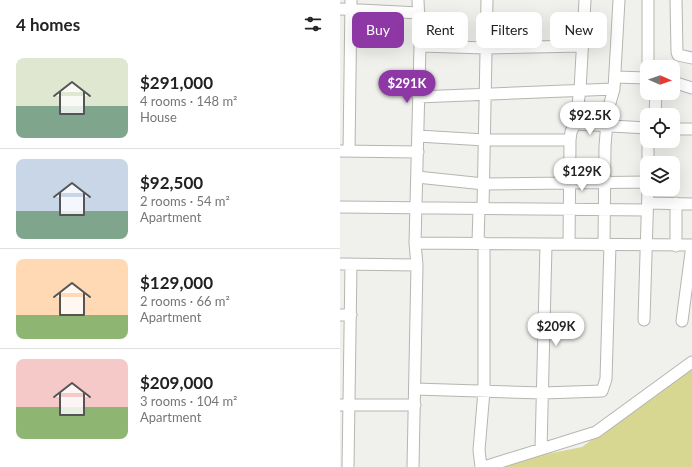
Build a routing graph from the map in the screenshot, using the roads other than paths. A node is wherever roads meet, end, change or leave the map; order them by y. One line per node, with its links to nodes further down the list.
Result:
1 (418, 0): 9 (street)
2 (487, 0): 10 (street)
3 (584, 0): 11 (street)
4 (619, 0): 18 (street)
5 (648, 0): 16 (street)
6 (676, 0): 15 (street)
7 (347, 6): 8 (street); 32 (street)
8 (412, 12)
9 (419, 12)
10 (487, 12)
11 (583, 12)
12 (420, 48): 23 (street)
13 (486, 48): 22 (street)
14 (582, 48): 21 (street)
15 (692, 58)
16 (648, 60)
17 (640, 79): 18 (street)
18 (615, 83): 21 (street); 25 (street)
19 (680, 84): 20 (street)
20 (692, 88)
21 (580, 90): 22 (street); 24 (street)
22 (486, 94): 23 (street); 30 (street)
23 (418, 97): 29 (street)
24 (575, 124): 25 (street); 31 (street)
25 (607, 126): 26 (street); 35 (street)
26 (640, 128)
27 (680, 129): 28 (street)
28 (692, 129)
29 (418, 136): 30 (street); 33 (street)
30 (485, 140): 31 (street); 38 (street)
31 (570, 140): 37 (street)
32 (344, 151): 33 (street)
33 (418, 152): 34 (street)
34 (417, 177): 38 (street); 44 (street)
35 (605, 182): 36 (street); 37 (street); 47 (street)
36 (640, 182)
37 (570, 183): 38 (street); 46 (street)
38 (484, 184): 45 (street)
39 (648, 196): 42 (street)
40 (676, 204): 41 (street); 42 (street); 55 (street)
41 (692, 204)
42 (647, 206): 47 (street); 54 (street)
43 (340, 207): 44 (street)
44 (416, 208): 45 (street); 48 (street)
45 (481, 208): 46 (street); 49 (street)
46 (570, 209): 47 (street); 50 (street)
47 (605, 209): 52 (street)
48 (416, 243): 49 (street); 57 (street)
49 (481, 243): 51 (street); 63 (street)
50 (569, 244): 51 (street); 52 (street)
51 (546, 245): 64 (street)
52 (607, 245): 54 (street); 64 (street)
53 (692, 245): 55 (street); 60 (street)
54 (646, 246): 55 (street); 59 (street)
55 (676, 246)
56 (345, 264): 57 (street); 58 (street)
57 (417, 265): 62 (street)
58 (345, 315): 65 (street)
59 (644, 320)
60 (682, 321)
61 (692, 362): 67 (street)
62 (415, 389): 63 (street); 66 (street)
63 (484, 391): 64 (street); 70 (street)
64 (544, 392): 67 (street)
65 (345, 405): 66 (street); 68 (street)
66 (415, 405): 69 (street)
67 (541, 449): 71 (street)
68 (348, 467)
69 (412, 467)
70 (481, 467)
71 (484, 467)

